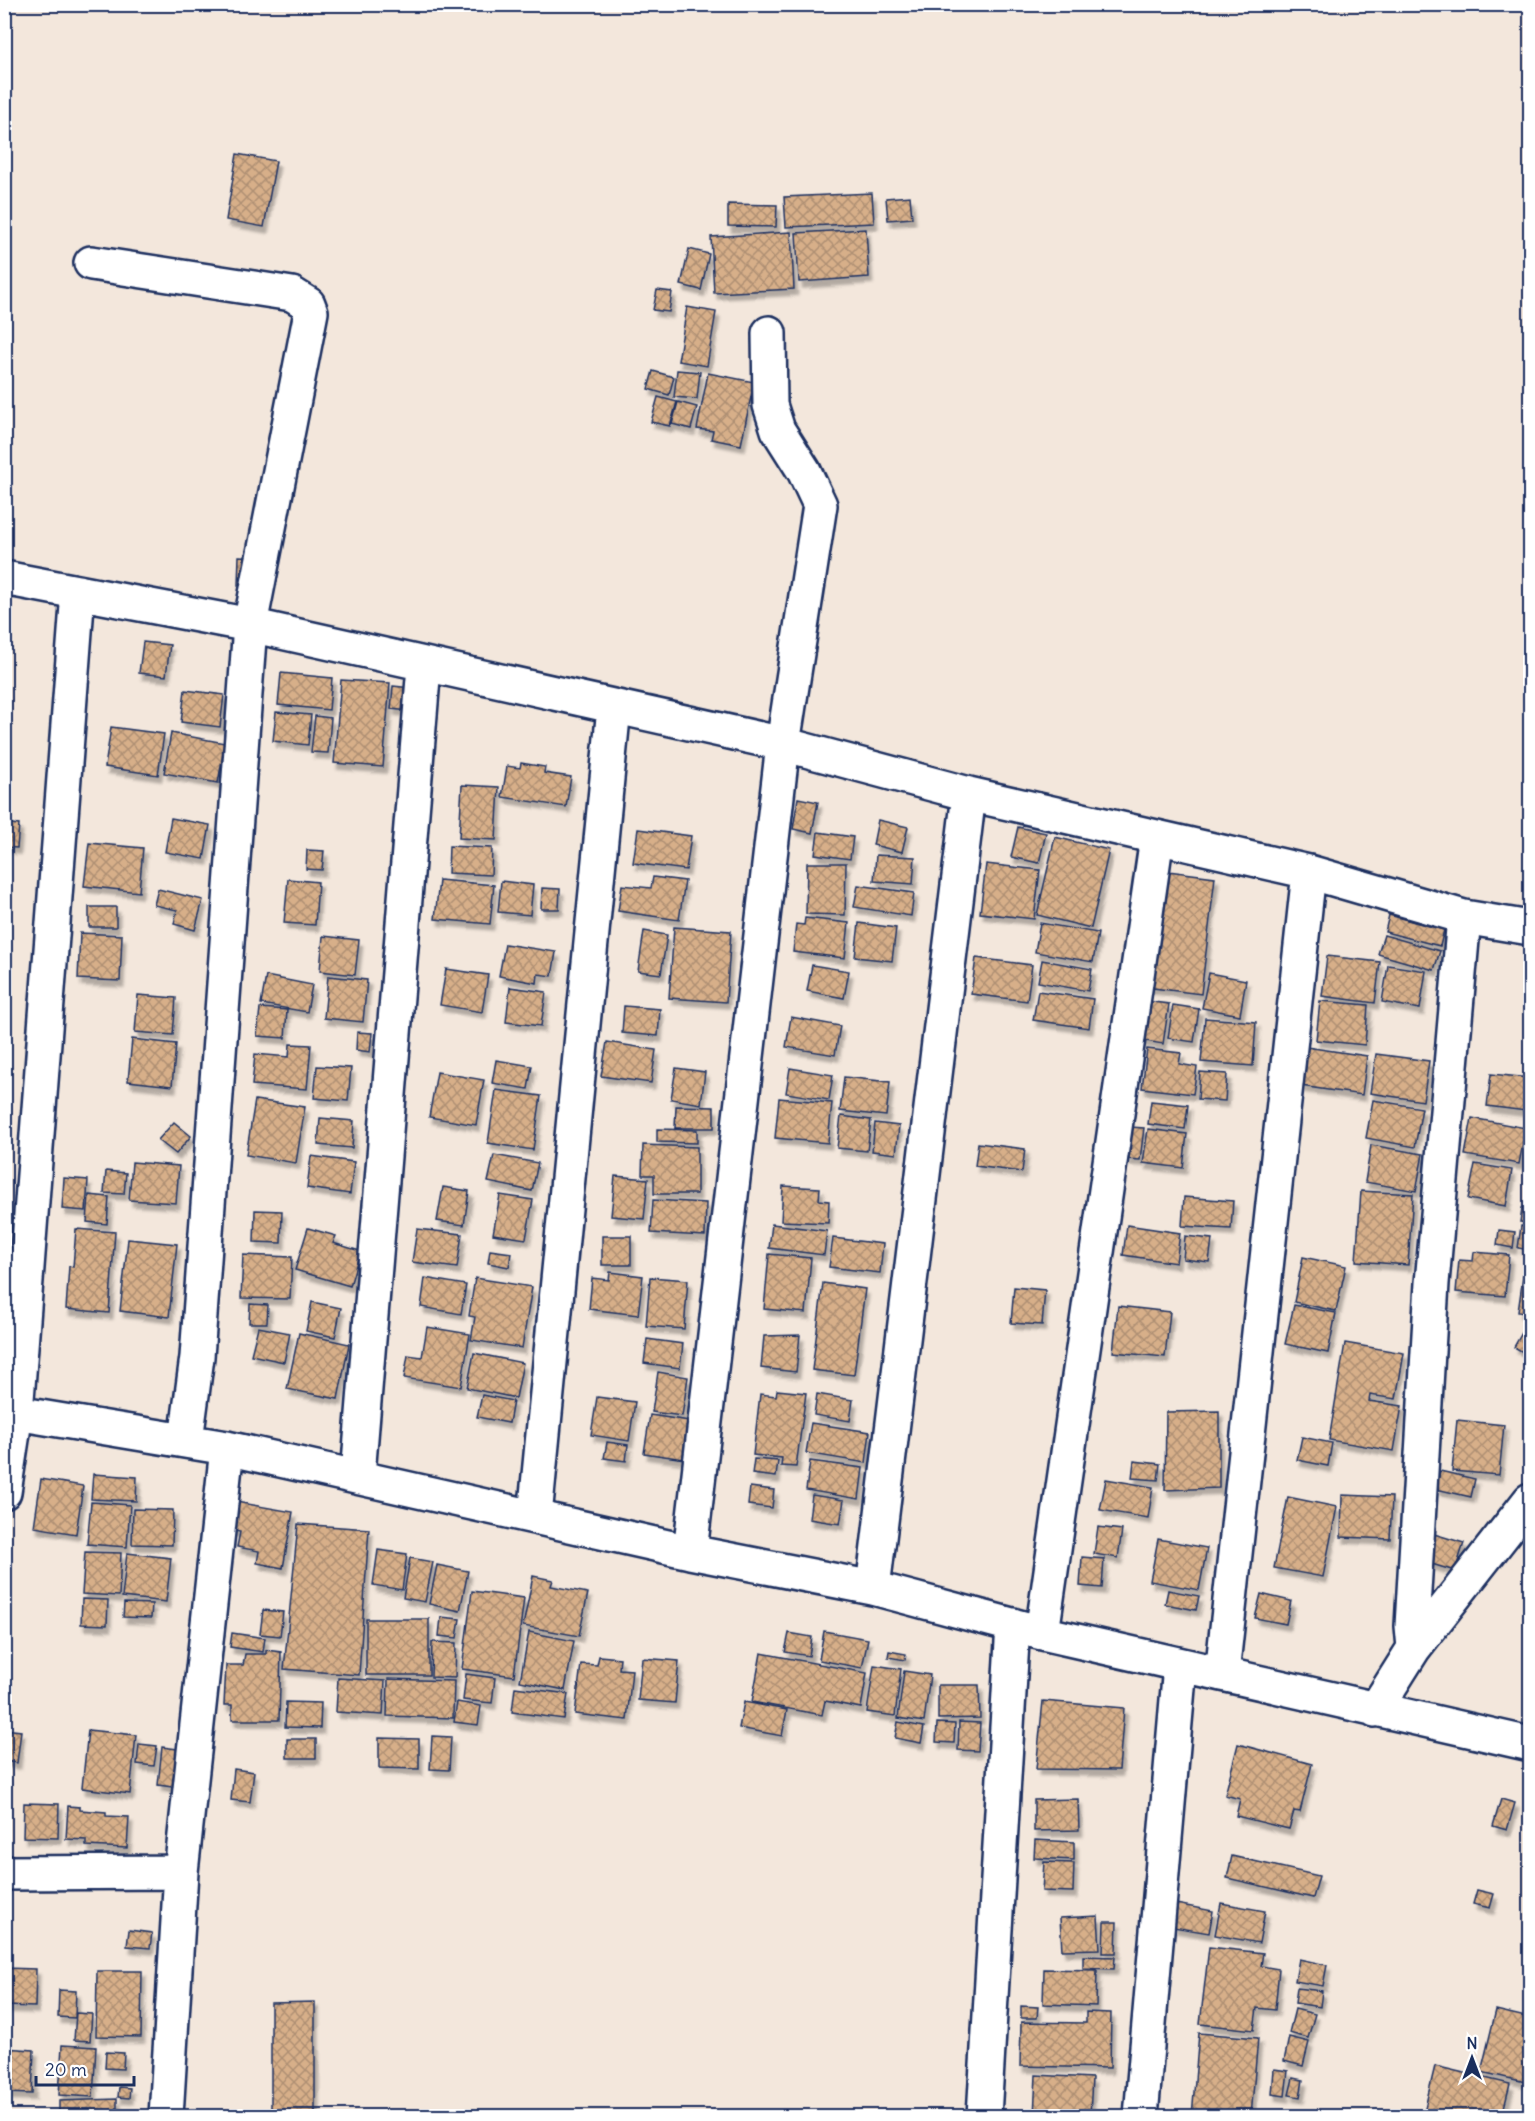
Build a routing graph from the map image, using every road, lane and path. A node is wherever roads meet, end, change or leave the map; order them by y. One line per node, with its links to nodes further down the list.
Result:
1 (91, 263): 5 (street)
2 (769, 333): 8 (street)
3 (4, 578): 4 (street)
4 (78, 592): 5 (street); 14 (street)
5 (250, 625): 6 (street); 15 (street)
6 (424, 666): 7 (street); 17 (street)
7 (614, 707): 8 (street); 20 (street)
8 (783, 744): 9 (street); 21 (street)
9 (969, 794): 10 (street); 22 (street)
10 (1157, 837): 11 (street); 23 (street)
11 (1309, 872): 12 (street); 26 (street)
12 (1464, 917): 13 (street); 24 (street)
13 (1530, 928)
14 (10, 1412): 15 (street); 18 (street)
15 (186, 1440): 16 (street)
16 (228, 1448): 17 (street); 29 (street)
17 (358, 1475): 20 (street)
18 (4, 1492)
19 (1530, 1500): 24 (street)
20 (535, 1516): 21 (street)
21 (690, 1552): 22 (street)
22 (873, 1588): 23 (street)
23 (1027, 1629): 25 (street); 32 (street)
24 (1414, 1648): 27 (street)
25 (1180, 1665): 26 (street); 33 (street)
26 (1222, 1674): 27 (street)
27 (1375, 1710): 28 (street)
28 (1530, 1744)
29 (181, 1872): 30 (street); 31 (street)
30 (4, 1873)
31 (166, 2116)
32 (984, 2116)
33 (1141, 2116)

